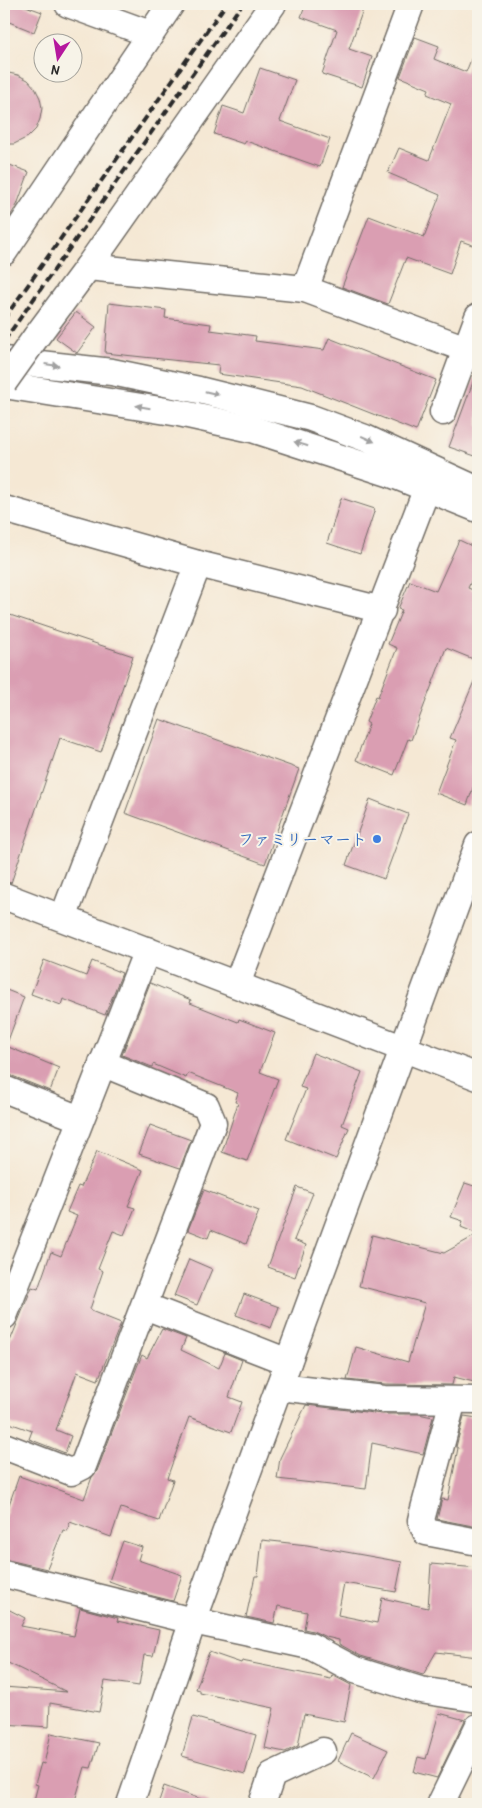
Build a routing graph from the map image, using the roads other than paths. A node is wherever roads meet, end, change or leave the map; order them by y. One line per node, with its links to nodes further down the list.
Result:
1 (171, 4): 5 (street)
2 (273, 4): 7 (street)
3 (411, 4): 8 (street)
4 (73, 5): 5 (street)
5 (150, 34): 6 (street)
6 (4, 252)
7 (88, 267): 8 (street); 12 (street, bridge)
8 (305, 289): 10 (street)
9 (478, 318): 10 (street)
10 (466, 349): 13 (street)
11 (4, 360): 15 (street, one-way to 15)
12 (4, 383): 14 (street, one-way to 12)
13 (443, 412)
14 (428, 488): 17 (street); 19 (street)
15 (478, 490)
16 (4, 509): 18 (street)
17 (478, 509)
18 (198, 564): 19 (street); 22 (street)
19 (382, 610): 24 (street)
20 (478, 845): 25 (street)
21 (4, 896): 22 (street)
22 (63, 918): 23 (street)
23 (147, 950): 24 (street); 26 (street)
24 (238, 984): 25 (street)
25 (405, 1048): 27 (street); 33 (street)
26 (102, 1064): 29 (street); 31 (street)
27 (478, 1077)
28 (4, 1089): 29 (street)
29 (80, 1118): 30 (street)
30 (9, 1285): 32 (street)
31 (145, 1306): 33 (street); 36 (street)
32 (4, 1316)
33 (288, 1362): 34 (street)
34 (279, 1387): 35 (street); 39 (street)
35 (466, 1400): 37 (street)
36 (4, 1446)
37 (478, 1542)
38 (4, 1574): 39 (street)
39 (193, 1622): 40 (street); 44 (street)
40 (478, 1699)
41 (478, 1727): 43 (street)
42 (324, 1751): 45 (street)
43 (440, 1803)
44 (130, 1804)
45 (262, 1804)

